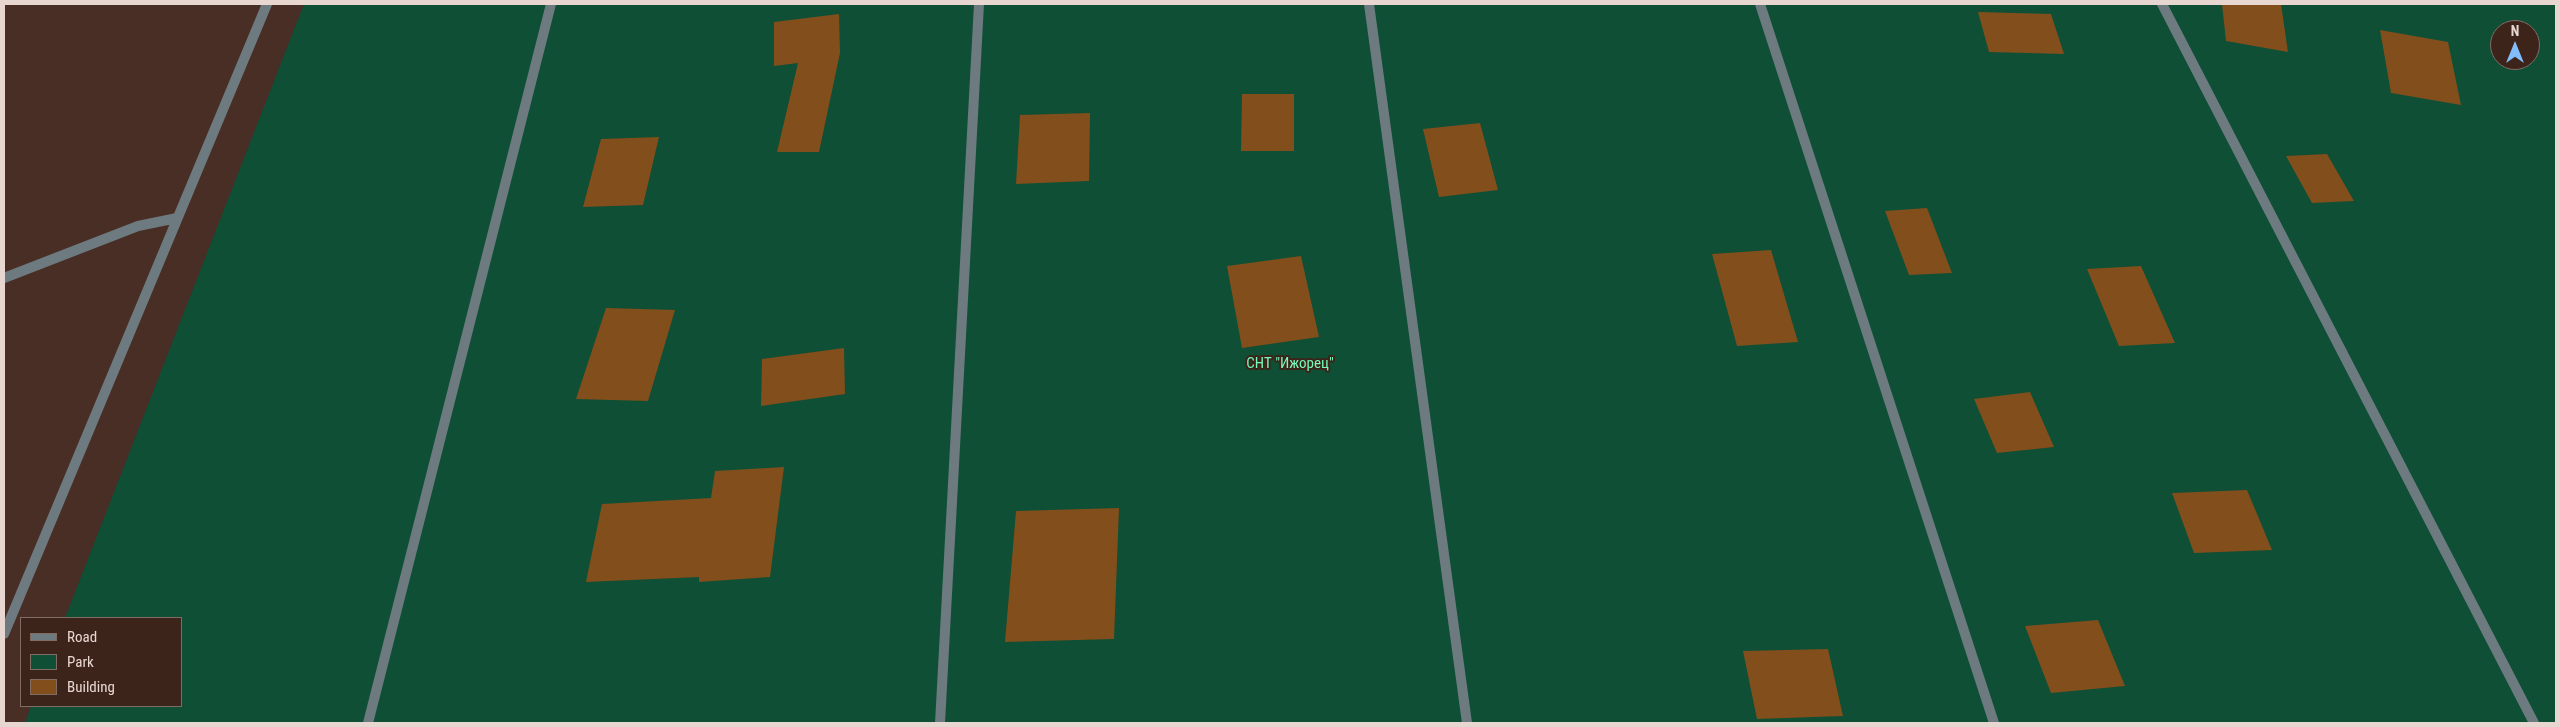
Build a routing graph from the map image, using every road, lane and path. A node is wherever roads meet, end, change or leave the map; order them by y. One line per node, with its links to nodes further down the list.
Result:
1 (267, 4): 7 (street)
2 (552, 4): 10 (street)
3 (979, 4): 11 (street)
4 (1369, 4): 12 (street)
5 (1760, 4): 13 (street)
6 (2162, 4): 14 (street)
7 (177, 218): 8 (street); 9 (street)
8 (4, 278)
9 (4, 634)
10 (368, 723)
11 (940, 723)
12 (1467, 723)
13 (1994, 723)
14 (2534, 723)

